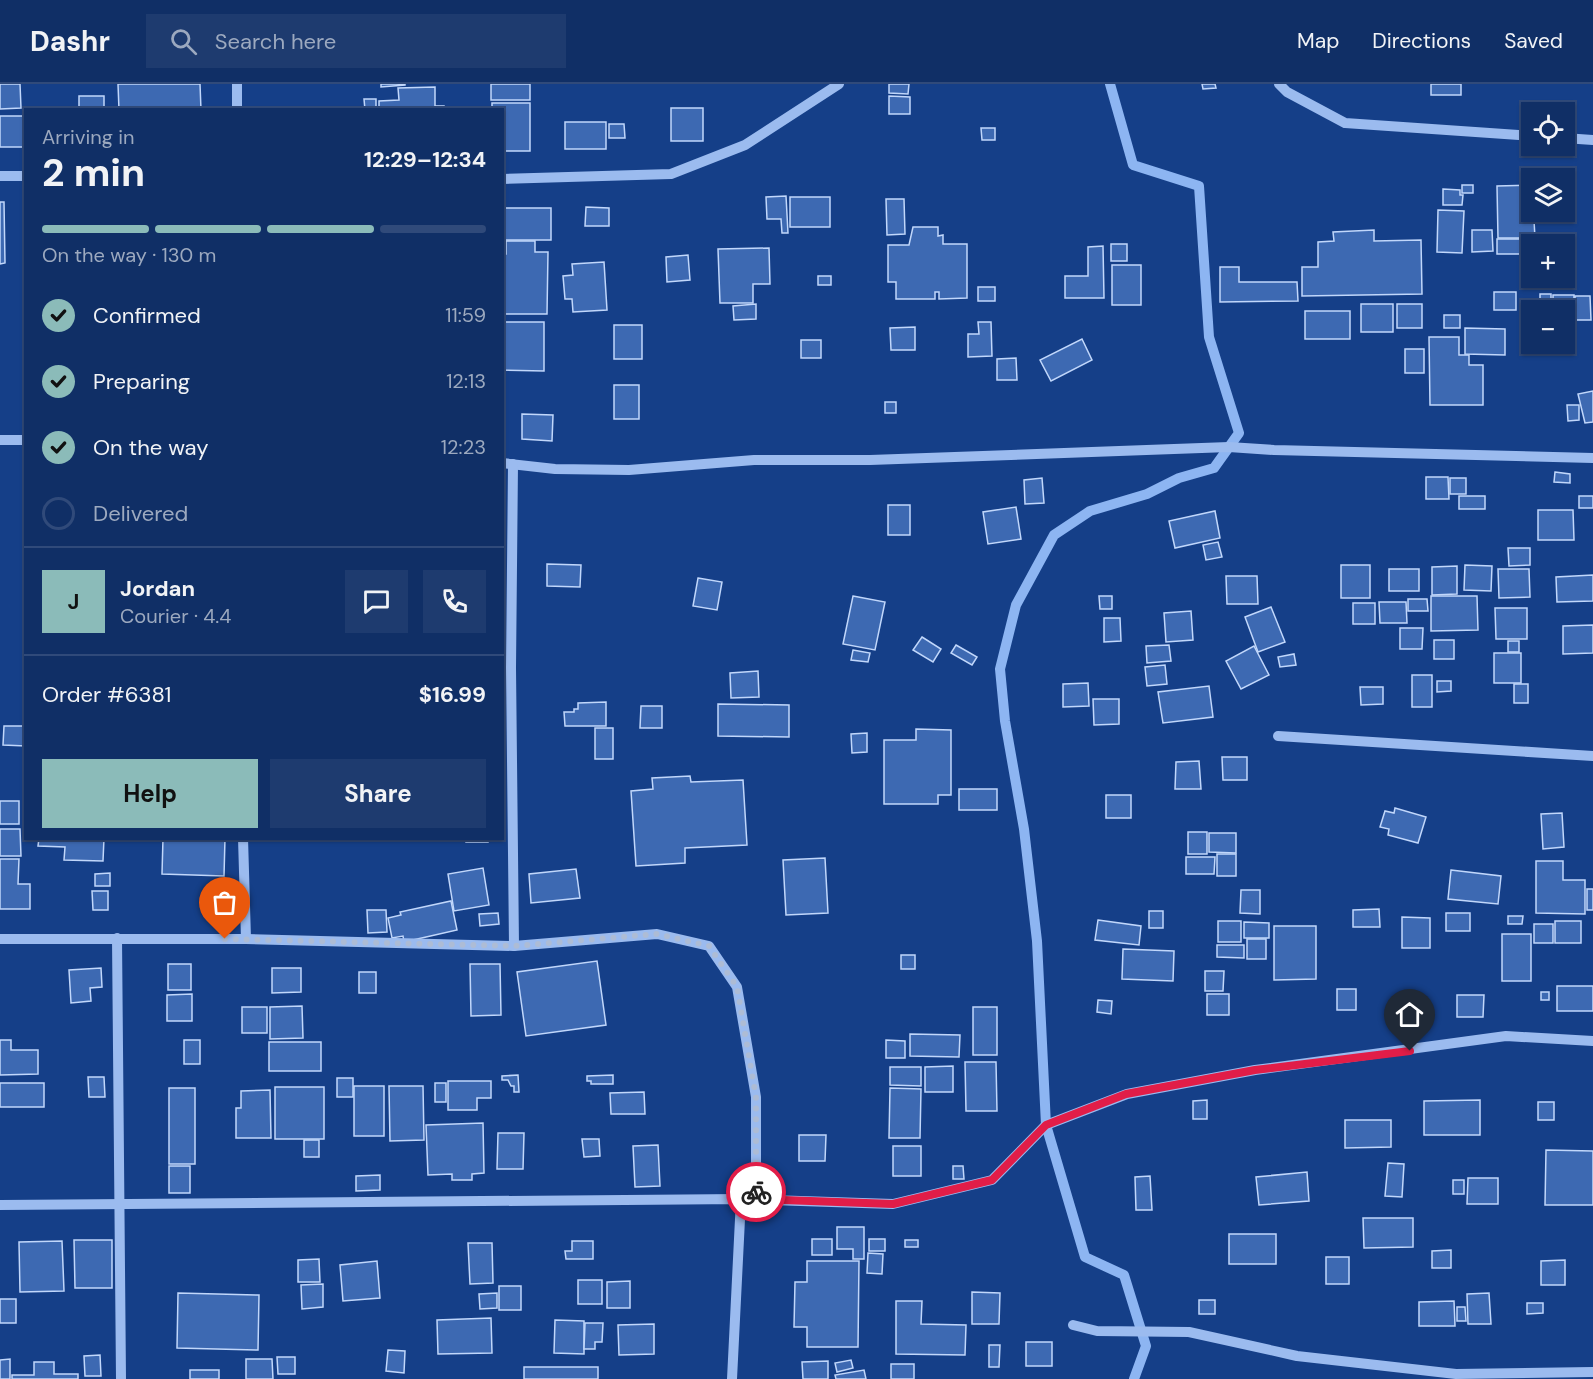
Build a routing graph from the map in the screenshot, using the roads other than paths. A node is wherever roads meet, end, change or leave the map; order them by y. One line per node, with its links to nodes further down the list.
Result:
1 (237, 84): 4 (street)
2 (839, 84): 10 (street)
3 (1279, 84): 5 (street)
4 (237, 108)
5 (1521, 135)
6 (1575, 139): 7 (street)
7 (1593, 140)
8 (0, 176): 9 (street)
9 (24, 176)
10 (504, 178)
11 (24, 440): 12 (street)
12 (0, 441)
13 (1593, 458): 14 (street)
14 (508, 463): 21 (street)
15 (1278, 736): 16 (street)
16 (1593, 756)
17 (243, 840): 20 (street)
18 (117, 938): 19 (street); 20 (street); 26 (street)
19 (0, 939)
20 (246, 939): 21 (street)
21 (514, 946): 24 (street)
22 (1593, 1041): 24 (street)
23 (741, 1199): 24 (street); 26 (street); 30 (street)
24 (756, 1199)
25 (0, 1205): 26 (street)
26 (121, 1205): 29 (street)
27 (1073, 1325): 28 (street)
28 (1593, 1372)
29 (121, 1379)
30 (732, 1379)

